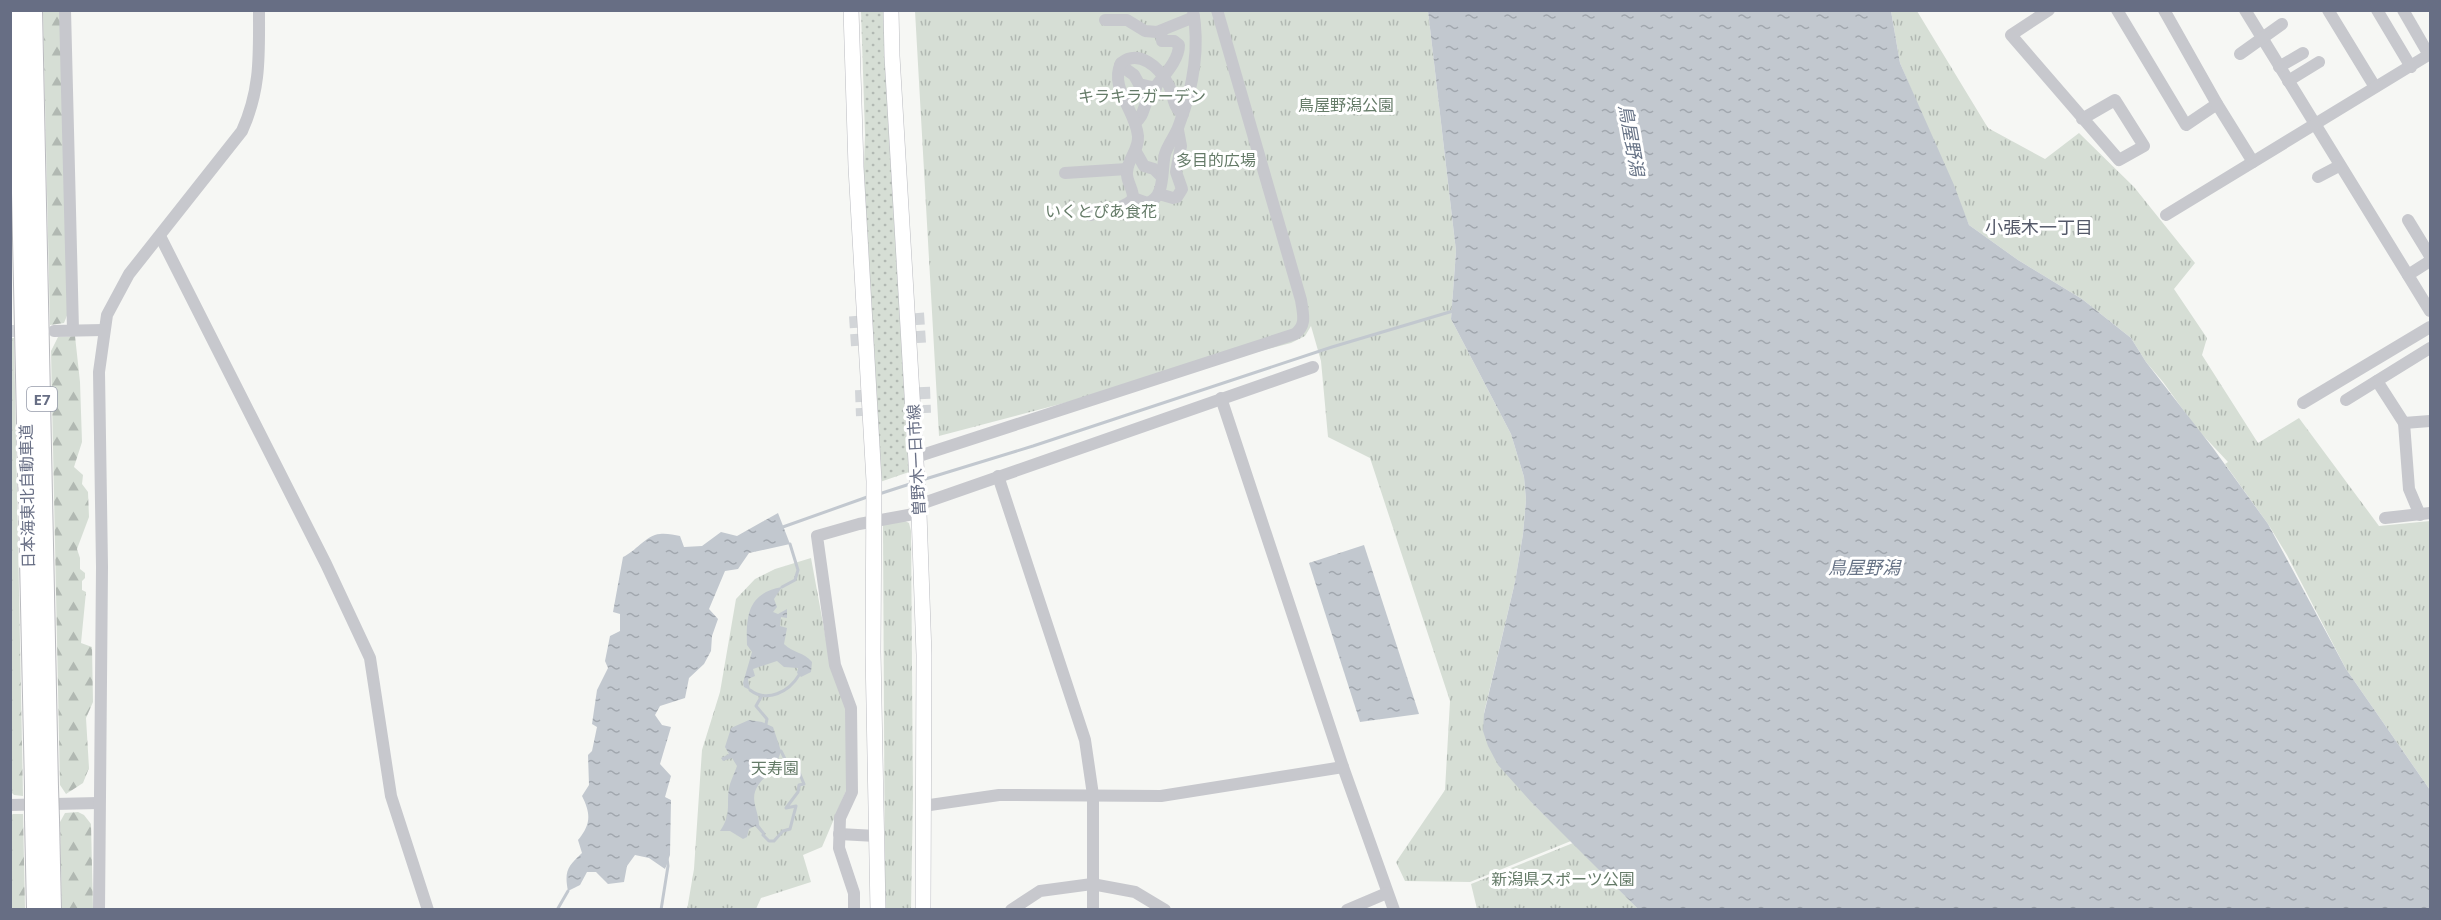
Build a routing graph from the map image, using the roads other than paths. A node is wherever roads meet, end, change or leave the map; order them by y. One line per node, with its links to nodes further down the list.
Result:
1 (18, 10): 74 (highway, 日本海東北自動車道 / E7)
2 (33, 10): 74 (highway, 日本海東北自動車道 / E7)
3 (64, 10): 56 (street)
4 (259, 10): 50 (street)
5 (851, 10): 24 (main road)
6 (858, 10): 24 (main road)
7 (891, 10): 67 (main road, 曽野木一日市線)
8 (1217, 10): 67 (street)
9 (2049, 10): 34 (street)
10 (2117, 10): 32 (street)
11 (2164, 10): 32 (street)
12 (2245, 10): 20 (street)
13 (2328, 10): 31 (street)
14 (2377, 10): 28 (street)
15 (2403, 10): 23 (street)
16 (1193, 14): 19 (street); 33 (street)
17 (1110, 17): 19 (street)
18 (2282, 24): 20 (street)
19 (1161, 32): 30 (street)
20 (2262, 38): 22 (street); 27 (street)
21 (2303, 53): 27 (street)
22 (2240, 54)
23 (2430, 54): 28 (street)
24 (852, 56): 71 (main road)
25 (2319, 62): 29 (street)
26 (1120, 65): 30 (street); 30 (street); 35 (street)
27 (2279, 67): 29 (street)
28 (2410, 67): 31 (street)
29 (2288, 81): 36 (street)
30 (1160, 83): 33 (street); 35 (street)
31 (2375, 87): 36 (street)
32 (2217, 104): 39 (street)
33 (1183, 114): 37 (street)
34 (2082, 119): 34 (street)
35 (1135, 123): 38 (street)
36 (2314, 125): 39 (street); 40 (street)
37 (1178, 130): 43 (street); 45 (street)
38 (1136, 152): 41 (street); 43 (street)
39 (2253, 162): 48 (street)
40 (2340, 166): 44 (street); 53 (street)
41 (1128, 169): 42 (street); 46 (street)
42 (1065, 172)
43 (1162, 177): 45 (street)
44 (2318, 177)
45 (1159, 194): 46 (street)
46 (1133, 198): 47 (street)
47 (1091, 215)
48 (2166, 215)
49 (2408, 220): 51 (street)
50 (160, 236): 57 (street); 87 (street)
51 (2430, 256)
52 (2430, 261): 53 (street)
53 (2408, 275): 54 (street)
54 (2430, 311)
55 (2430, 327): 64 (street)
56 (73, 330): 57 (street); 58 (street)
57 (103, 330): 76 (street)
58 (54, 331)
59 (2430, 348): 61 (street)
60 (1313, 367): 62 (street)
61 (2377, 381): 63 (street); 66 (street)
62 (1221, 398): 68 (street); 73 (street)
63 (2346, 400)
64 (2303, 403)
65 (2430, 421): 66 (street)
66 (2404, 423): 70 (street)
67 (916, 462): 69 (main road, 曽野木一日市線)
68 (998, 476): 69 (street); 75 (street)
69 (918, 505): 71 (street); 78 (main road, 曽野木一日市線)
70 (2425, 514): 72 (street)
71 (875, 516): 80 (street); 81 (main road)
72 (2385, 518)
73 (1343, 767): 75 (street); 83 (street)
74 (42, 787): 79 (highway, 日本海東北自動車道 / E7, bridge)
75 (1093, 795): 78 (street); 82 (street)
76 (99, 804): 77 (street); 86 (street)
77 (10, 805)
78 (923, 806): 90 (main road, 曽野木一日市線)
79 (42, 819): 84 (highway, 日本海東北自動車道 / E7); 85 (highway, 日本海東北自動車道 / E7)
80 (839, 834): 81 (street); 88 (street)
81 (876, 836): 89 (main road)
82 (1092, 884): 91 (street); 92 (street); 93 (street)
83 (1387, 893): 94 (street); 95 (street)
84 (36, 909)
85 (52, 909)
86 (99, 909)
87 (428, 909)
88 (854, 909)
89 (878, 909)
90 (923, 909)
91 (1011, 909)
92 (1093, 909)
93 (1165, 909)
94 (1347, 909)
95 (1394, 909)

